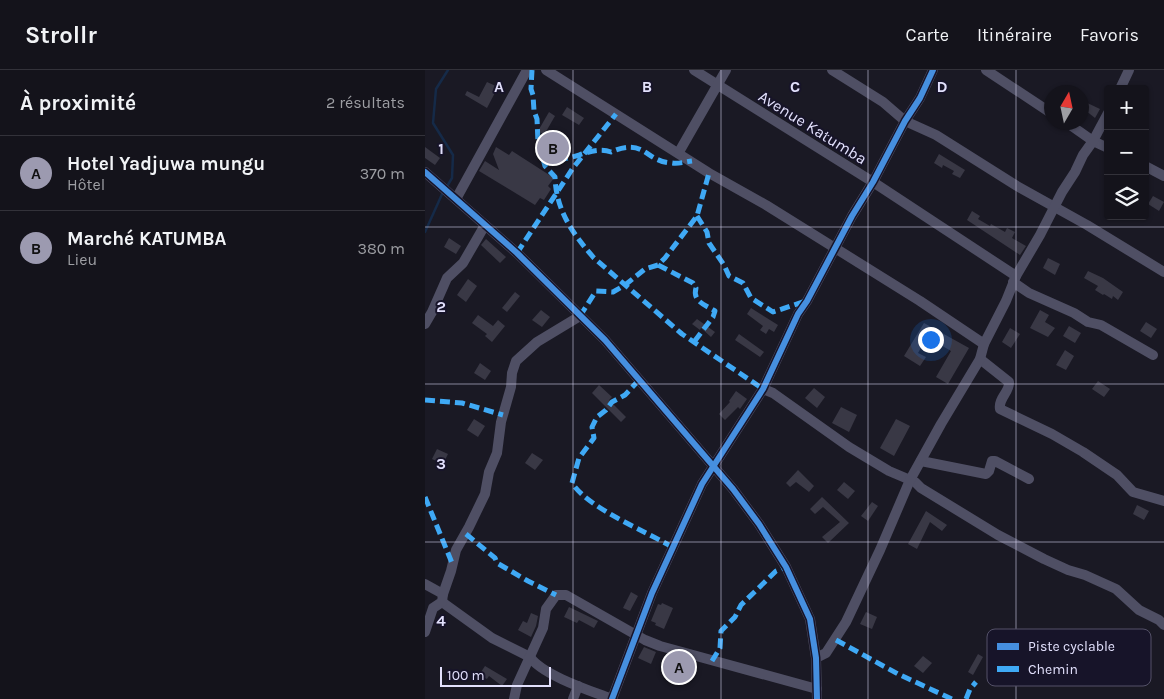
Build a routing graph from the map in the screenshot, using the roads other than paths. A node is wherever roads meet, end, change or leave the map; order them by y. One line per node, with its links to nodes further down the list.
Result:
1 (527, 70): 22 (street)
2 (546, 70): 17 (street)
3 (695, 70): 9 (street, Avenue Katumba)
4 (726, 70): 9 (street)
5 (832, 70): 13 (street)
6 (933, 70): 13 (street)
7 (986, 70): 11 (street)
8 (1129, 70): 10 (street)
9 (718, 85): 17 (street); 21 (street, Avenue Katumba)
10 (1122, 85)
11 (1044, 108)
12 (1104, 120): 15 (street)
13 (905, 121): 21 (street); 23 (street)
14 (1077, 130): 15 (street)
15 (1093, 141): 16 (street); 23 (street)
16 (1104, 146)
17 (679, 152): 25 (street)
18 (1149, 168): 20 (street)
19 (425, 172): 22 (street)
20 (1164, 176)
21 (873, 182): 25 (street); 27 (street, Avenue Katumba)
22 (453, 196): 24 (street)
23 (1054, 206): 26 (street); 27 (street)
24 (485, 225): 28 (street); 29 (street)
25 (835, 249): 30 (street); 33 (street)
26 (1164, 272)
27 (1015, 279): 30 (street); 31 (street, Avenue Katumba)
28 (580, 316): 35 (street); 40 (street)
29 (425, 324)
30 (984, 344): 32 (street)
31 (1153, 355)
32 (980, 359): 34 (street); 38 (street)
33 (763, 388): 35 (street); 37 (street)
34 (921, 461): 36 (street); 37 (street)
35 (714, 466): 43 (street); 45 (street)
36 (1029, 479)
37 (910, 480): 41 (street); 45 (street)
38 (1164, 501)
39 (425, 584): 40 (street)
40 (442, 598): 42 (street); 44 (street)
41 (1164, 625)
42 (425, 632)
43 (637, 635): 44 (street); 47 (street); 50 (street)
44 (530, 657): 46 (street); 48 (street)
45 (816, 658): 47 (street)
46 (578, 686): 49 (street); 50 (street)
47 (817, 694)
48 (514, 699)
49 (573, 699)
50 (612, 699)

